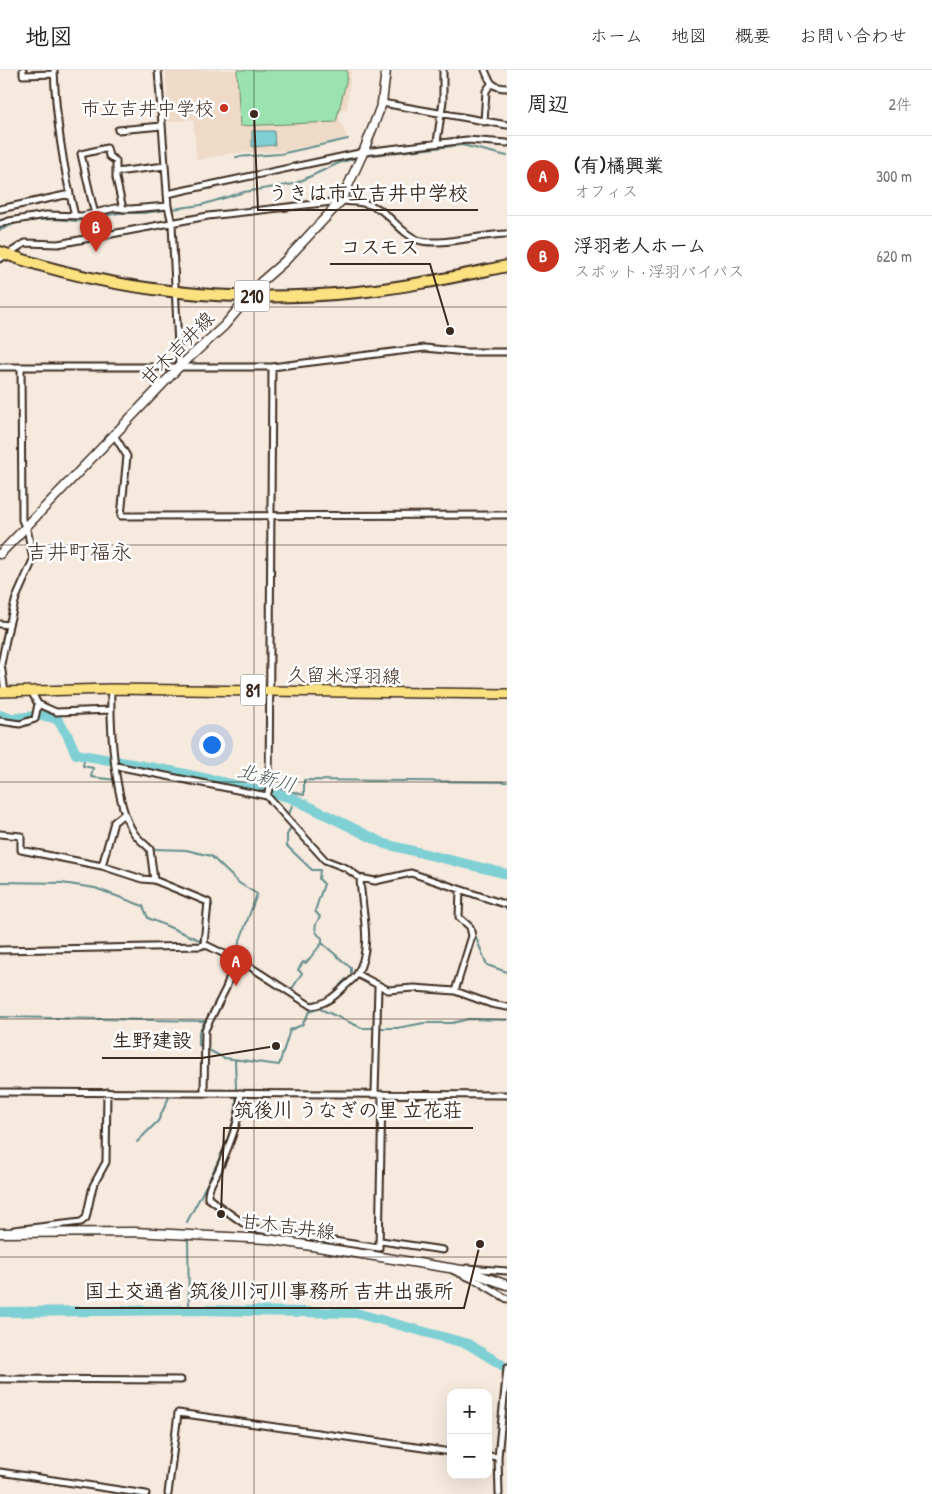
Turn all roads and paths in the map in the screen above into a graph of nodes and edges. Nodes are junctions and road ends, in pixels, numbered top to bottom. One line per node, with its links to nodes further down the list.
1 (23, 70): 6 (street)
2 (158, 70): 13 (street)
3 (386, 70): 9 (main road, 甘木吉井線)
4 (443, 70): 10 (street)
5 (485, 70): 7 (street)
6 (54, 72): 20 (street)
7 (491, 84): 8 (street); 11 (street)
8 (507, 88)
9 (382, 103): 10 (street); 17 (main road, 甘木吉井線)
10 (441, 112): 11 (street); 15 (street)
11 (484, 122): 12 (street)
12 (507, 125)
13 (162, 126): 14 (street); 18 (street)
14 (118, 130)
15 (437, 142): 16 (street); 17 (street)
16 (507, 143)
17 (364, 152): 21 (street); 22 (main road, 甘木吉井線)
18 (165, 166): 19 (street); 21 (street)
19 (116, 172): 25 (street); 26 (street)
20 (70, 194): 24 (street); 27 (street)
21 (168, 194): 23 (street)
22 (341, 201): 29 (street); 30 (street); 34 (main road, 甘木吉井線)
23 (169, 207): 25 (street); 29 (street)
24 (0, 209)
25 (123, 209): 26 (street)
26 (95, 214): 27 (street)
27 (75, 216): 28 (street)
28 (0, 224)
29 (172, 224): 31 (street); 33 (street)
30 (507, 234)
31 (2, 255): 33 (highway, 210)
32 (507, 266): 34 (highway, 210)
33 (175, 292): 34 (highway, 210); 38 (street)
34 (249, 296): 38 (main road, 甘木吉井線)
35 (507, 352): 39 (street)
36 (0, 367): 37 (street)
37 (21, 367): 38 (street); 43 (street)
38 (179, 367): 39 (street); 40 (main road, 甘木吉井線)
39 (272, 367): 42 (street)
40 (114, 435): 42 (street); 43 (main road, 甘木吉井線)
41 (507, 515): 42 (street)
42 (271, 516): 48 (street)
43 (25, 526): 44 (main road, 甘木吉井線); 46 (street)
44 (0, 554)
45 (0, 624): 46 (street)
46 (9, 625): 50 (street)
47 (111, 689): 48 (main road, 久留米浮羽線 / 81); 49 (main road, 久留米浮羽線 / 81); 53 (street)
48 (270, 690): 51 (main road, 久留米浮羽線 / 81); 56 (street)
49 (31, 691): 50 (main road, 久留米浮羽線 / 81); 52 (street)
50 (2, 692)
51 (507, 694)
52 (38, 704): 53 (street); 54 (street)
53 (110, 710): 55 (street)
54 (0, 721)
55 (116, 762): 56 (street); 57 (street)
56 (267, 796): 60 (street)
57 (122, 815): 59 (street); 61 (street)
58 (0, 834): 59 (street)
59 (102, 866): 61 (street)
60 (360, 878): 62 (street); 67 (street)
61 (154, 880): 64 (street)
62 (460, 890): 63 (street); 69 (street)
63 (507, 905)
64 (204, 942): 65 (street); 66 (street)
65 (0, 950)
66 (233, 959): 67 (street); 73 (street)
67 (357, 974): 68 (street)
68 (378, 987): 69 (street); 75 (street)
69 (456, 991): 70 (street)
70 (507, 1007)
71 (0, 1092): 72 (street)
72 (107, 1092): 73 (street); 79 (street)
73 (204, 1092): 74 (street)
74 (240, 1093): 75 (street); 80 (street)
75 (375, 1094): 76 (street)
76 (382, 1094): 77 (street); 80 (street)
77 (507, 1095)
78 (0, 1233): 79 (main road, 甘木吉井線)
79 (9, 1233): 82 (main road, 甘木吉井線)
80 (381, 1241): 81 (street)
81 (443, 1250)
82 (441, 1266): 83 (street); 84 (main road, 甘木吉井線); 85 (street)
83 (507, 1272)
84 (507, 1284)
85 (507, 1299)
86 (507, 1368): 91 (street)
87 (0, 1379): 88 (street)
88 (181, 1380)
89 (447, 1451): 94 (street)
90 (492, 1456): 91 (street)
91 (498, 1457): 95 (street)
92 (0, 1472): 93 (street)
93 (146, 1494)
94 (168, 1494)
95 (499, 1494)

